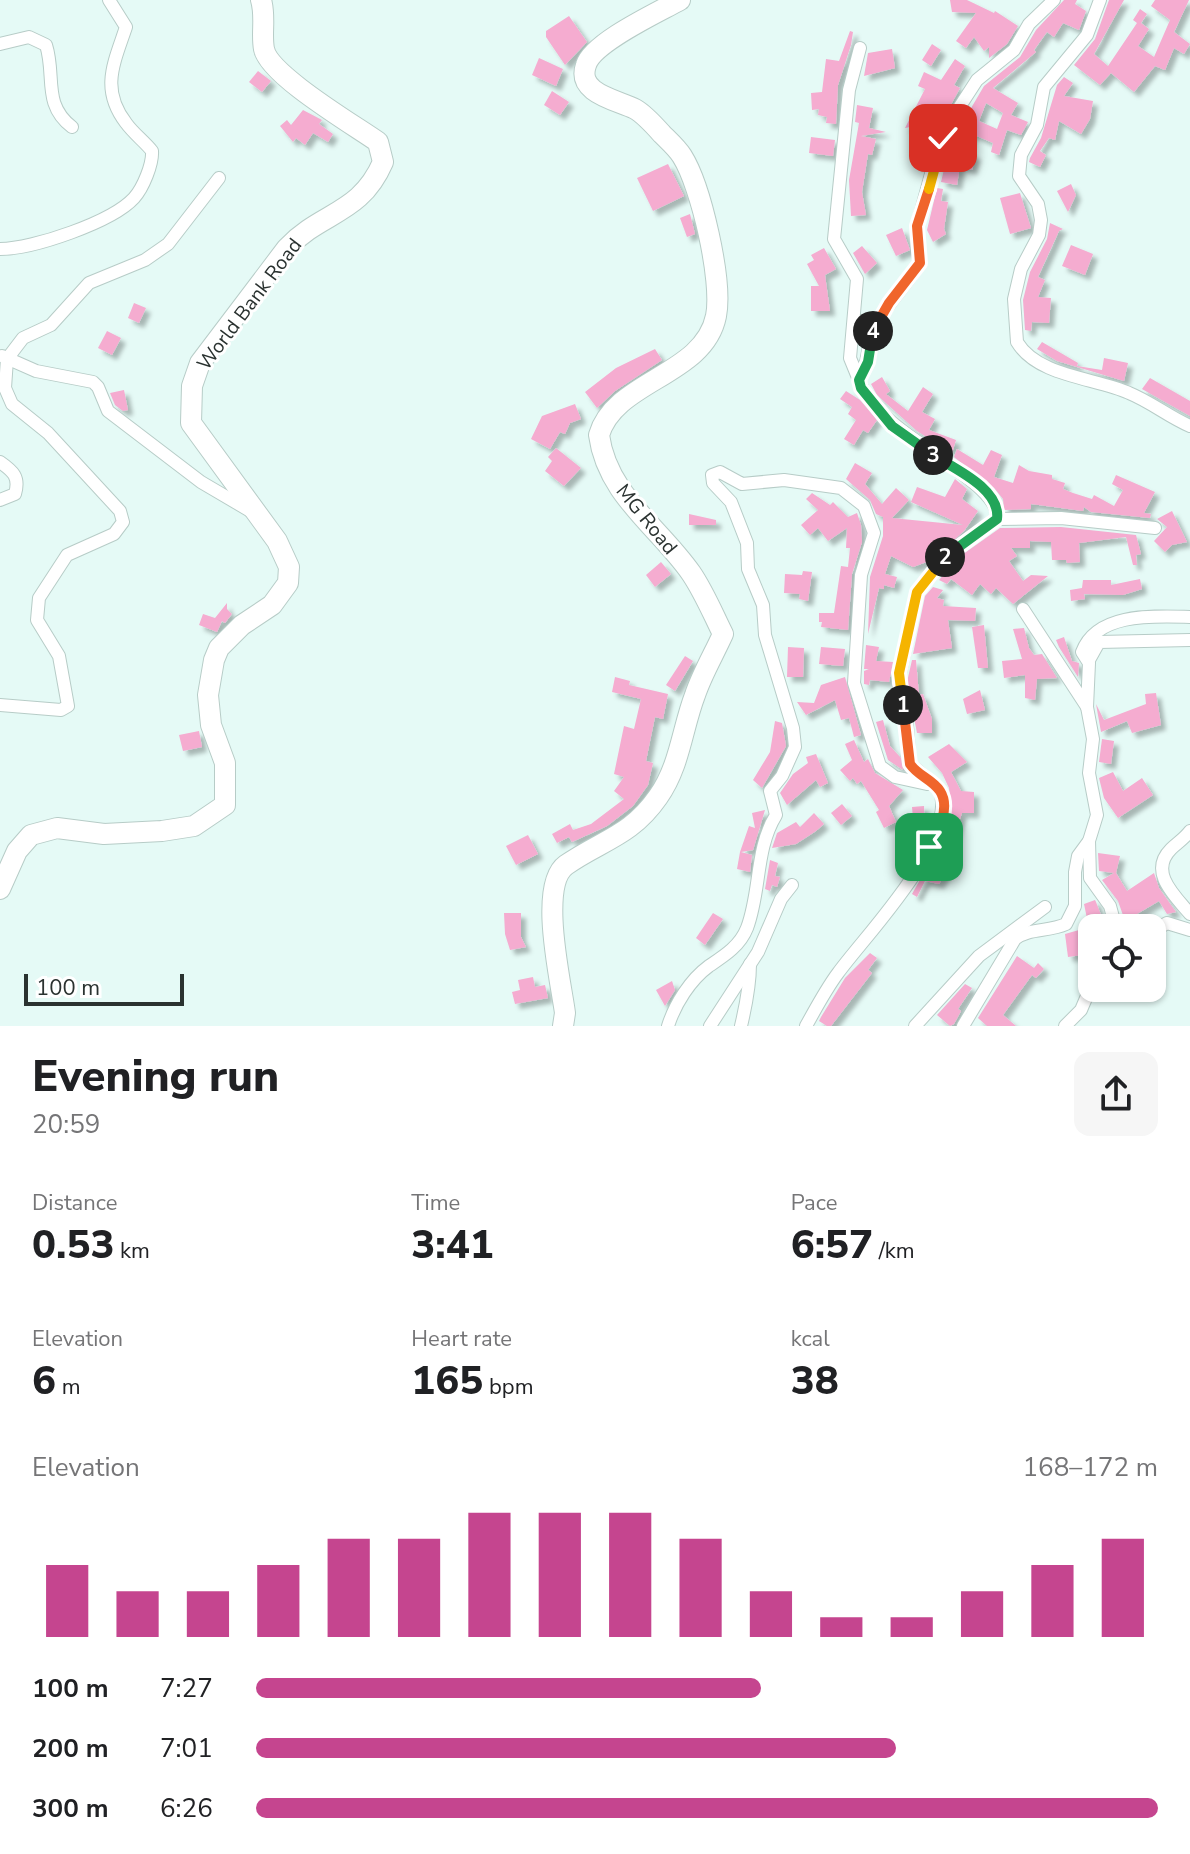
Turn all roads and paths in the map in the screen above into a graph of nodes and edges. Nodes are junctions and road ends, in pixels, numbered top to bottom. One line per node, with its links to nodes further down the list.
1 (109, 0): 10 (street)
2 (261, 0): 16 (main road, World Bank Road)
3 (680, 0): 37 (main road, MG Road)
4 (1054, 0): 12 (street)
5 (1100, 0): 13 (street)
6 (0, 44): 8 (street)
7 (860, 48): 12 (street)
8 (72, 127)
9 (219, 178): 11 (street)
10 (0, 249)
11 (3, 357): 16 (street); 23 (street)
12 (859, 380): 17 (street)
13 (1190, 426)
14 (0, 462): 15 (street)
15 (0, 500)
16 (258, 515): 29 (main road, World Bank Road)
17 (997, 519): 18 (street); 25 (street)
18 (1155, 528)
19 (1023, 609): 24 (street)
20 (1190, 617): 22 (street)
21 (1190, 640): 22 (street)
22 (1089, 663): 24 (street)
23 (0, 705)
24 (1087, 707): 27 (street)
25 (934, 786): 38 (street); 41 (street)
26 (1190, 831): 32 (street)
27 (1089, 841): 31 (street); 43 (street)
28 (792, 885): 35 (street)
29 (0, 889)
30 (1045, 907): 42 (street)
31 (1112, 914)
32 (1190, 914)
33 (1166, 924): 34 (street)
34 (1190, 930)
35 (750, 964): 39 (street); 40 (street)
36 (1084, 1002): 44 (street)
37 (563, 1026)
38 (668, 1026)
39 (710, 1026)
40 (741, 1026)
41 (806, 1026)
42 (915, 1026)
43 (963, 1026)
44 (1065, 1026)

